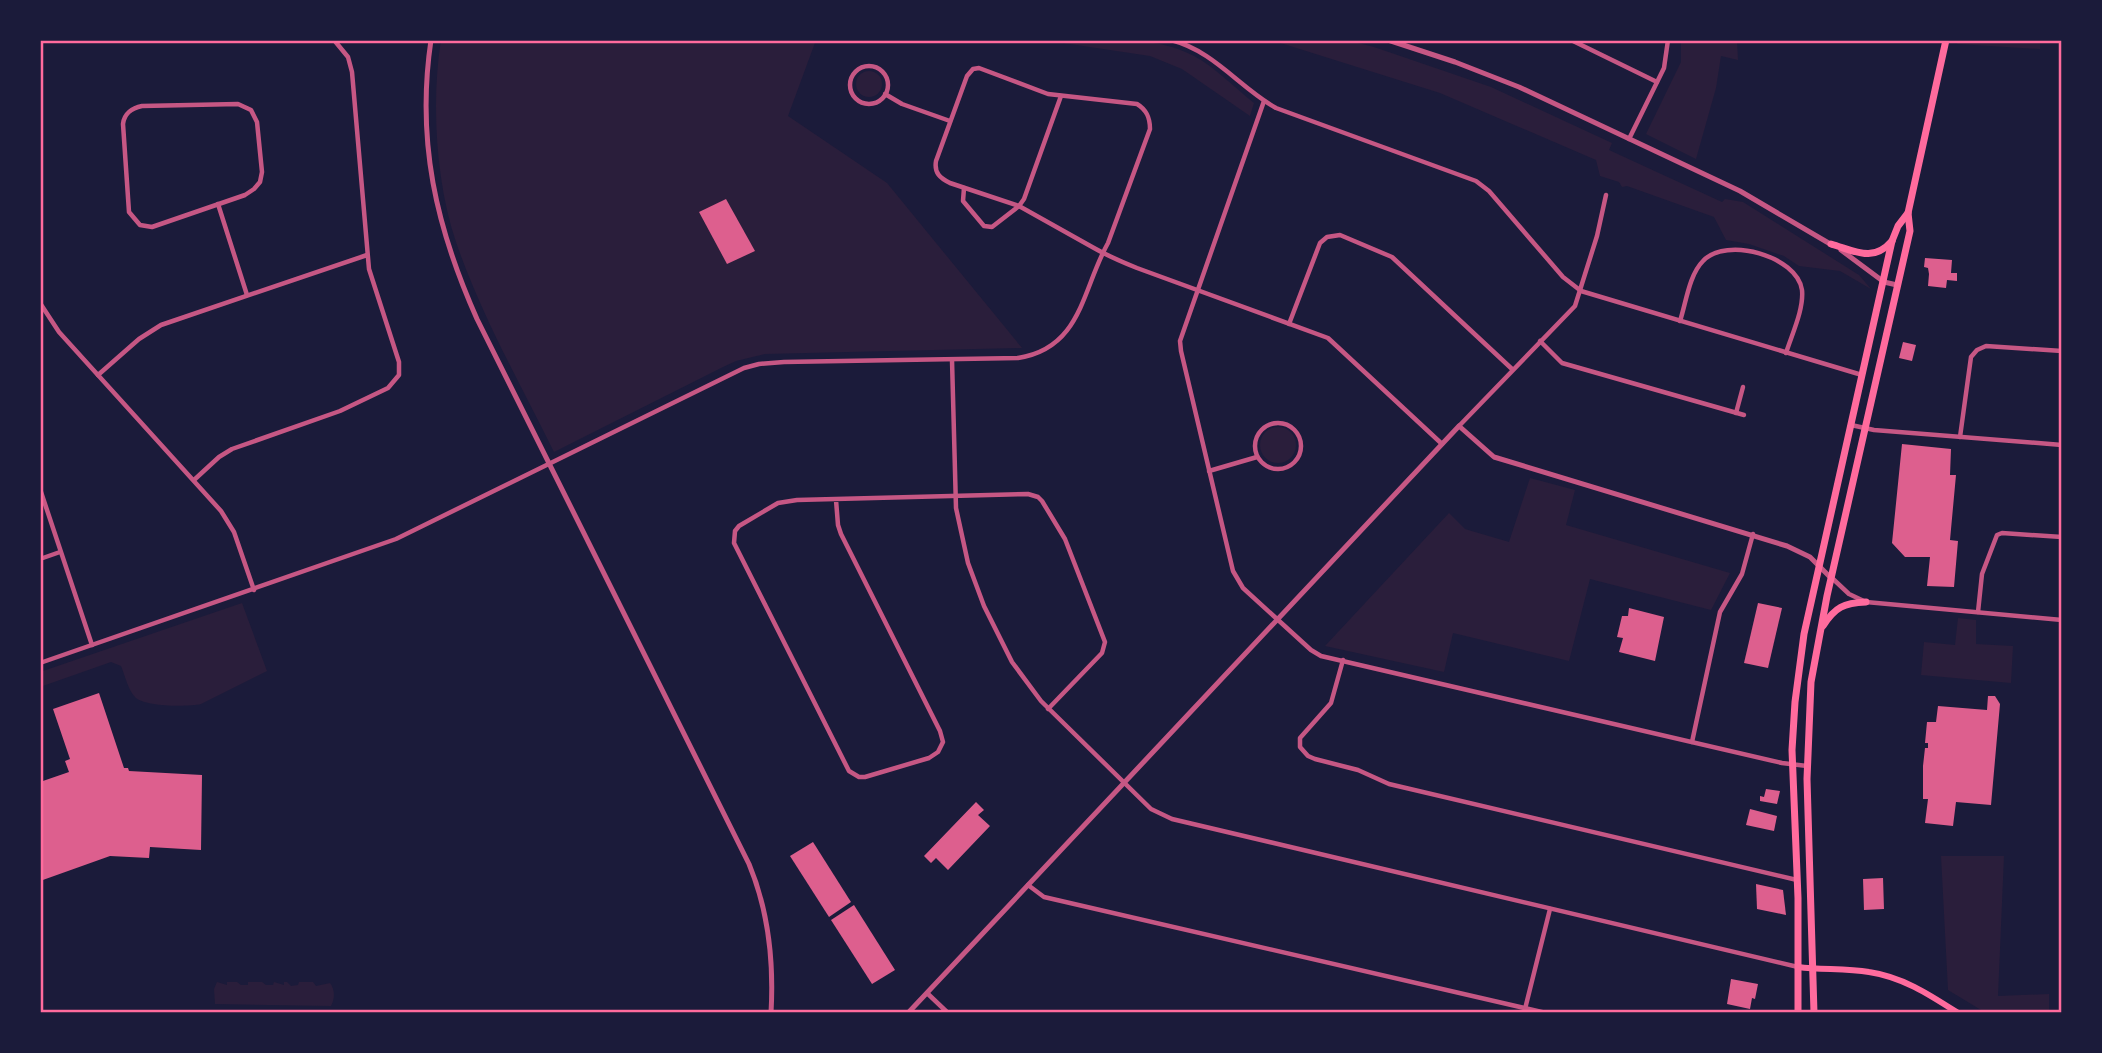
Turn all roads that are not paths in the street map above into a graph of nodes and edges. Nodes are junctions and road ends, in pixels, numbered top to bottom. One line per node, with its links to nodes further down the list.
1 (334, 40): 22 (street)
2 (431, 40): 48 (street)
3 (1171, 40): 11 (street)
4 (1388, 40): 13 (street)
5 (1571, 40): 8 (street)
6 (1668, 40): 8 (street)
7 (1945, 40): 18 (main road)
8 (1657, 82): 13 (street)
9 (885, 94): 9 (street); 12 (street)
10 (1060, 96): 12 (street); 17 (street); 21 (street)
11 (1264, 101): 25 (street); 26 (street)
12 (950, 121): 14 (street)
13 (1629, 139): 20 (street)
14 (964, 188): 17 (street); 17 (street)
15 (1606, 195): 26 (street)
16 (218, 204): 16 (street); 27 (street)
17 (1019, 206): 21 (street)
18 (1908, 213): 19 (main road); 24 (main road)
19 (1892, 241): 20 (main road); 23 (main road)
20 (1831, 244): 23 (street)
21 (1102, 253): 25 (street); 34 (street)
22 (367, 255): 27 (street); 50 (street)
23 (1884, 282): 24 (street); 37 (main road)
24 (1898, 285): 43 (main road)
25 (1197, 290): 30 (street); 49 (street)
26 (1581, 291): 29 (street); 31 (street)
27 (247, 295): 36 (street)
28 (40, 303): 36 (street)
29 (1680, 321): 33 (street); 33 (street)
30 (1289, 324): 35 (street); 45 (street)
31 (1540, 341): 35 (street); 39 (street)
32 (2062, 351): 44 (street)
33 (1786, 352): 37 (street)
34 (952, 360): 48 (street); 52 (street)
35 (1512, 369): 42 (street)
36 (98, 375): 50 (street)
37 (1862, 375): 41 (main road)
38 (1743, 387): 39 (street)
39 (1736, 413): 40 (street)
40 (1744, 415)
41 (1851, 425): 43 (street); 58 (main road)
42 (1459, 426): 45 (street); 54 (street)
43 (1864, 428): 44 (street); 59 (main road)
44 (1960, 437): 46 (street)
45 (1442, 444): 63 (street)
46 (2062, 445)
47 (1257, 457): 47 (street); 49 (street)
48 (550, 464): 60 (street); 81 (street)
49 (1209, 471): 63 (street)
50 (194, 480): 60 (street)
51 (40, 489): 56 (street)
52 (955, 496): 53 (street); 69 (street); 69 (street)
53 (836, 500): 53 (street)
54 (1753, 534): 58 (street); 70 (street)
55 (2062, 537): 62 (street)
56 (60, 552): 57 (street); 66 (street)
57 (40, 559)
58 (1819, 565): 59 (street); 71 (main road)
59 (1831, 578): 61 (street); 65 (main road)
60 (254, 590): 66 (street)
61 (1867, 601): 62 (street); 65 (main road)
62 (1978, 612): 64 (street)
63 (1278, 620): 67 (street); 73 (street)
64 (2062, 620)
65 (1819, 633): 72 (main road)
66 (92, 645): 68 (street)
67 (1343, 660): 70 (street); 74 (street)
68 (40, 663)
69 (1048, 709): 73 (street)
70 (1692, 742): 71 (street)
71 (1793, 765): 72 (street); 74 (main road)
72 (1807, 766): 78 (main road)
73 (1123, 782): 75 (street); 76 (street)
74 (1797, 880): 77 (main road)
75 (1028, 885): 79 (street); 80 (street)
76 (1550, 909): 77 (street); 80 (street)
77 (1798, 967): 78 (main road); 85 (main road)
78 (1813, 969): 86 (main road); 87 (main road)
79 (927, 993): 82 (street); 83 (street)
80 (1525, 1009): 84 (street)
81 (771, 1013)
82 (908, 1013)
83 (948, 1013)
84 (1546, 1013)
85 (1798, 1013)
86 (1814, 1013)
87 (1958, 1013)

